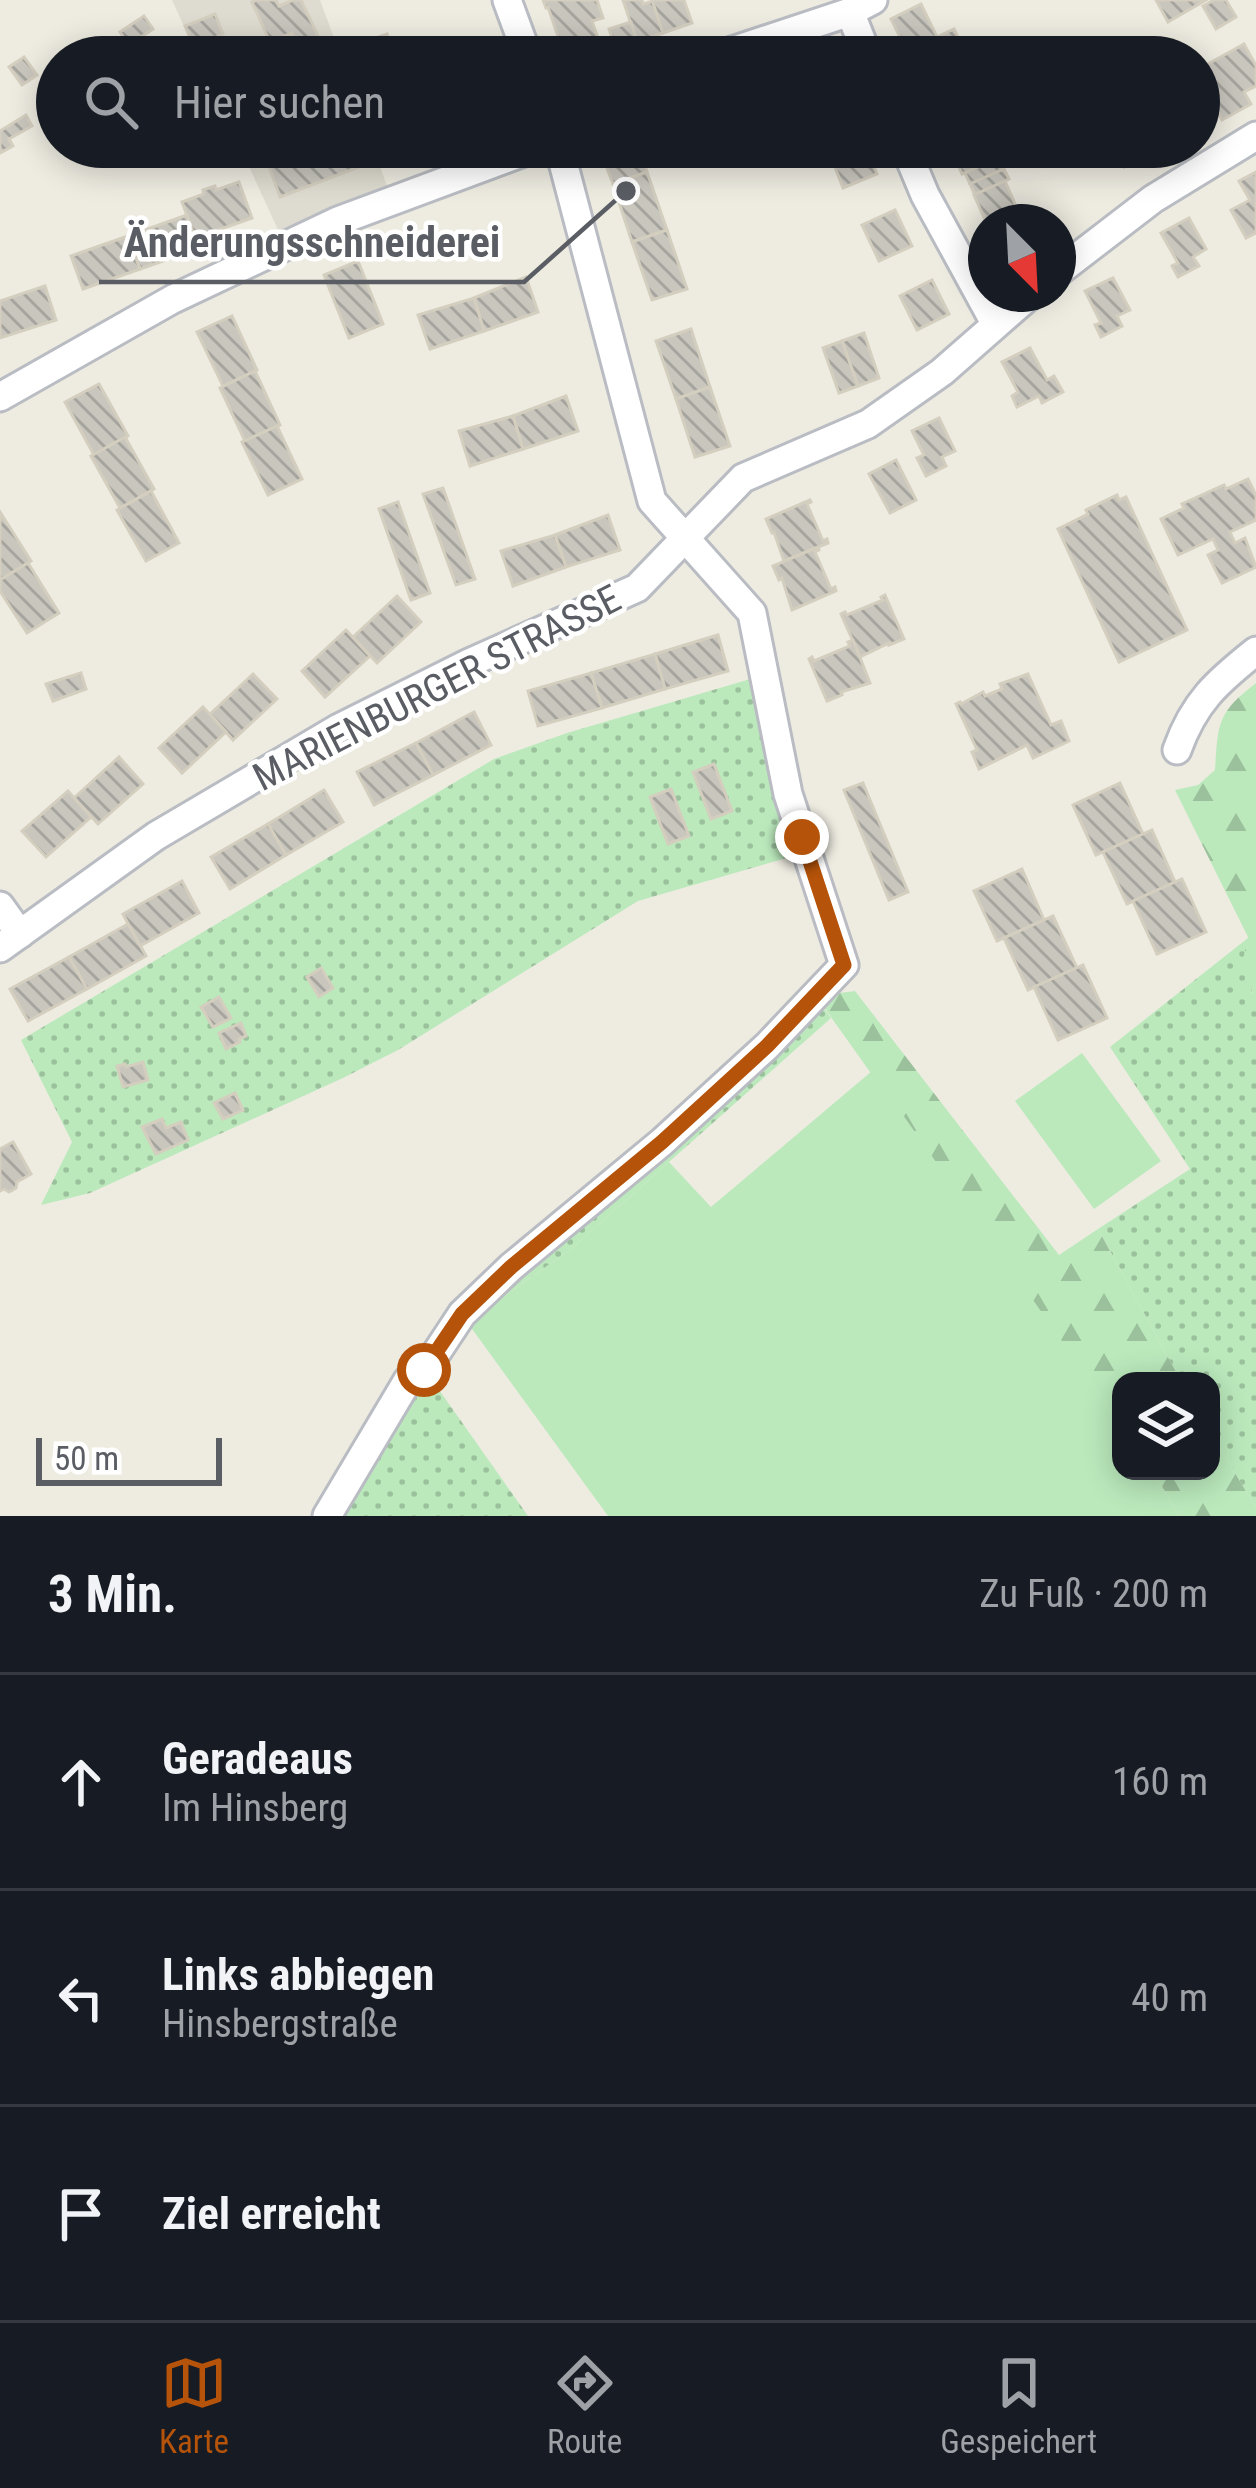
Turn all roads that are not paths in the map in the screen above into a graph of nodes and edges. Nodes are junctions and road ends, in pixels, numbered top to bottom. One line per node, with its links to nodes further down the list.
1 (507, 0): 3 (street)
2 (862, 6): 4 (street); 5 (street)
3 (520, 36)
4 (775, 36)
5 (866, 36)
6 (1256, 136): 7 (street)
7 (1220, 158)
8 (481, 168): 15 (street)
9 (565, 168): 16 (street)
10 (914, 168): 14 (street)
11 (1204, 168): 12 (street)
12 (1076, 258)
13 (1009, 312): 14 (street, MARIENBURGER STRASSE)
14 (995, 323): 16 (street, MARIENBURGER STRASSE)
15 (0, 397)
16 (684, 537): 20 (street, MARIENBURGER STRASSE); 21 (street)
17 (1256, 650): 18 (street)
18 (1177, 750)
19 (0, 906): 20 (street)
20 (10, 941)
21 (327, 1516)

